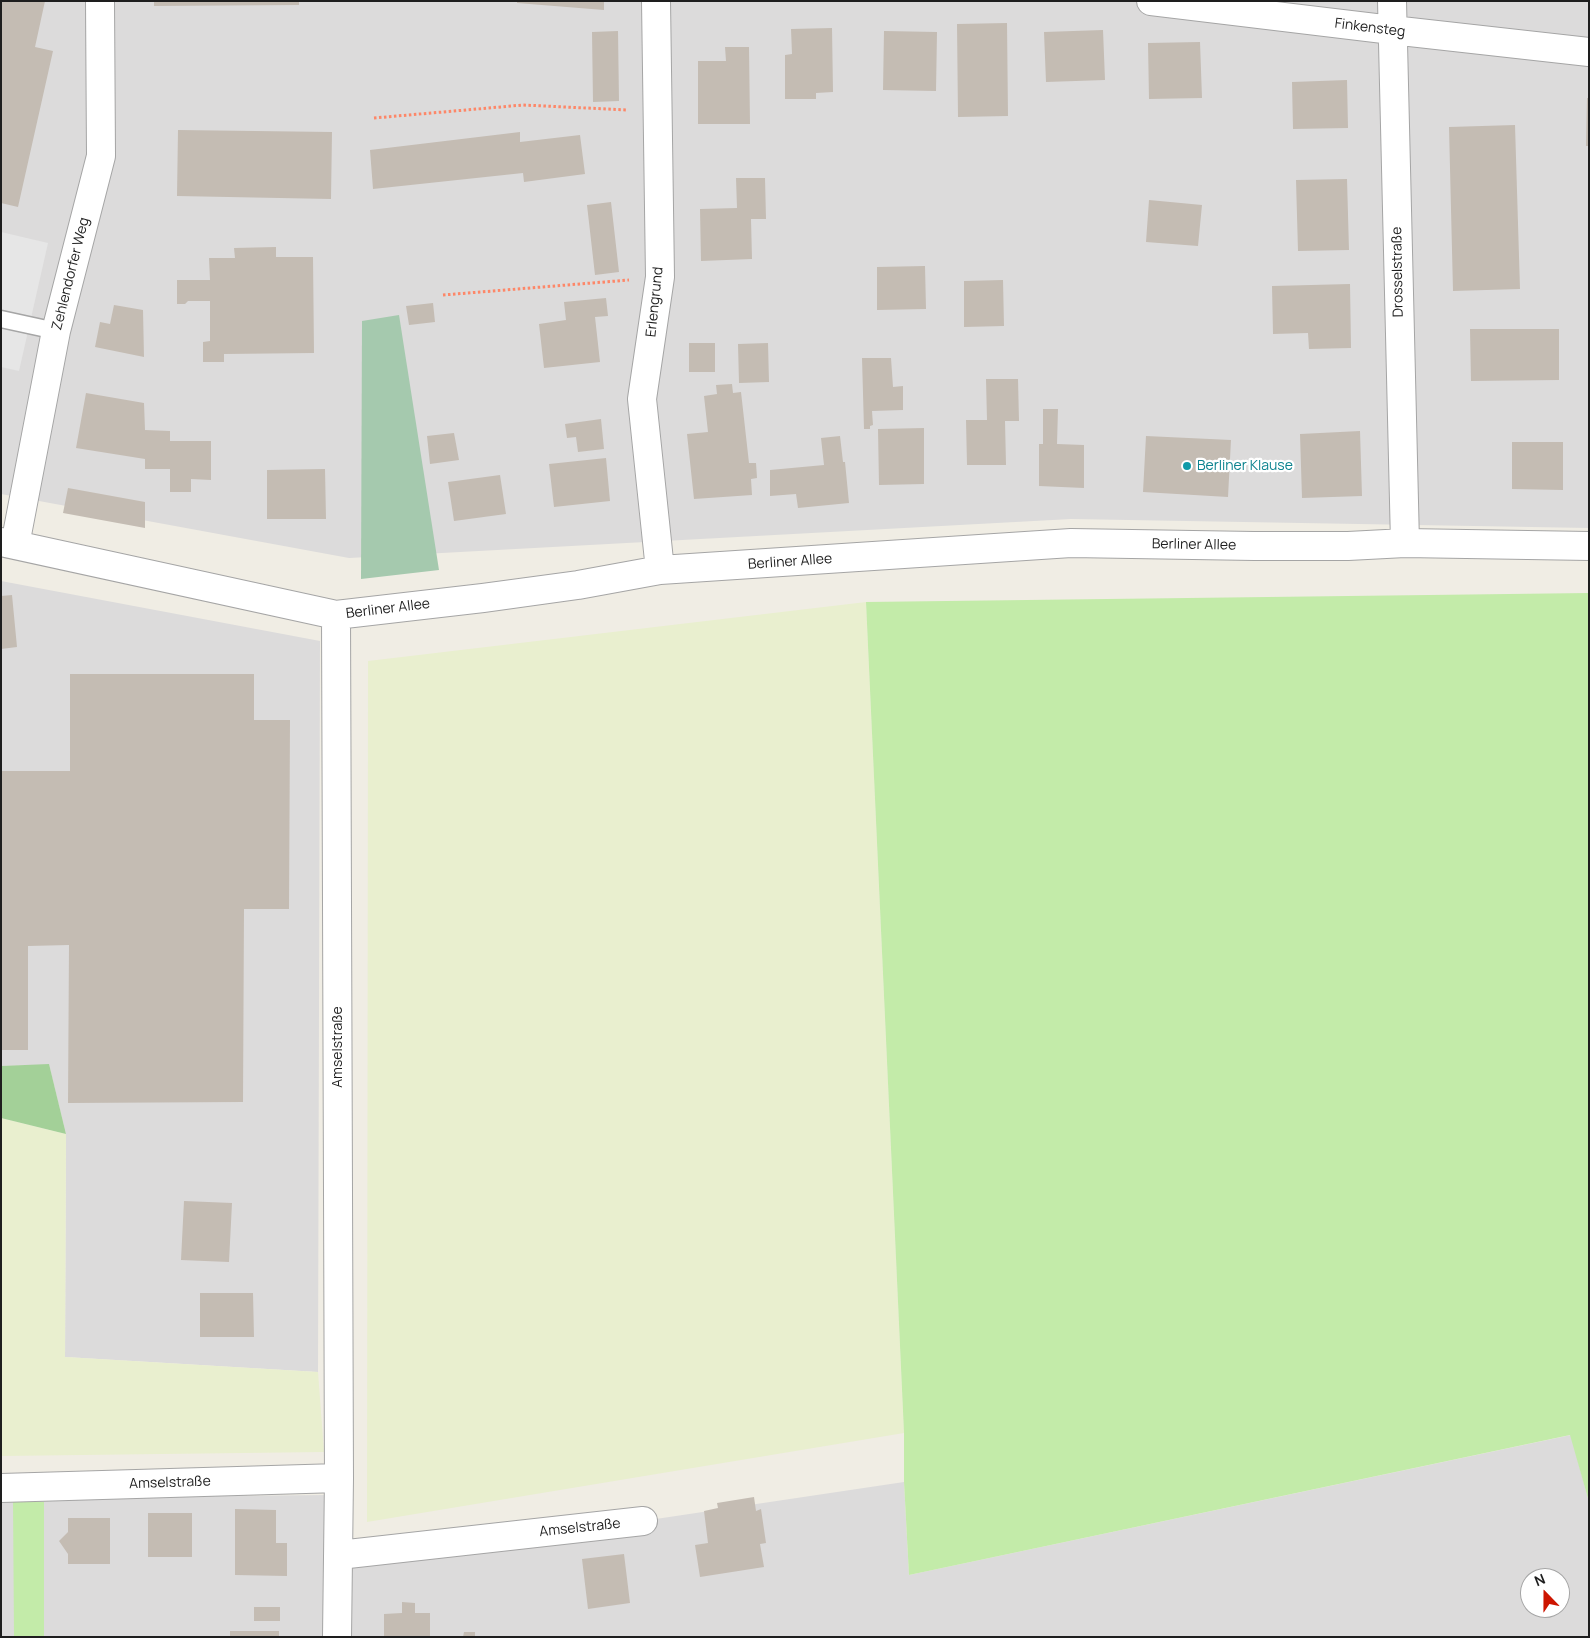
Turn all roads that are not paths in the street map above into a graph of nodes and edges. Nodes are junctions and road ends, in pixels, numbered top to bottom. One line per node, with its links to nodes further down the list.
1 (100, 1): 8 (street, Zehlendorfer Weg)
2 (656, 1): 12 (street, Erlengrund)
3 (1151, 1): 5 (street, Finkensteg)
4 (1392, 1): 5 (street, Drosselstraße)
5 (1392, 30): 6 (street, Finkensteg); 10 (street, Drosselstraße)
6 (1589, 52)
7 (1, 319): 8 (lane)
8 (56, 332): 9 (street, Zehlendorfer Weg)
9 (8, 543): 13 (street, Berliner Allee)
10 (1405, 544): 11 (street, Berliner Allee); 12 (street, Berliner Allee)
11 (1589, 546)
12 (660, 570): 13 (street, Berliner Allee)
13 (336, 616): 14 (street, Amselstraße)
14 (339, 1478): 15 (street, Amselstraße); 17 (street, Amselstraße)
15 (1, 1488)
16 (642, 1521): 17 (street, Amselstraße)
17 (339, 1555): 18 (street, Amselstraße)
18 (337, 1637)

